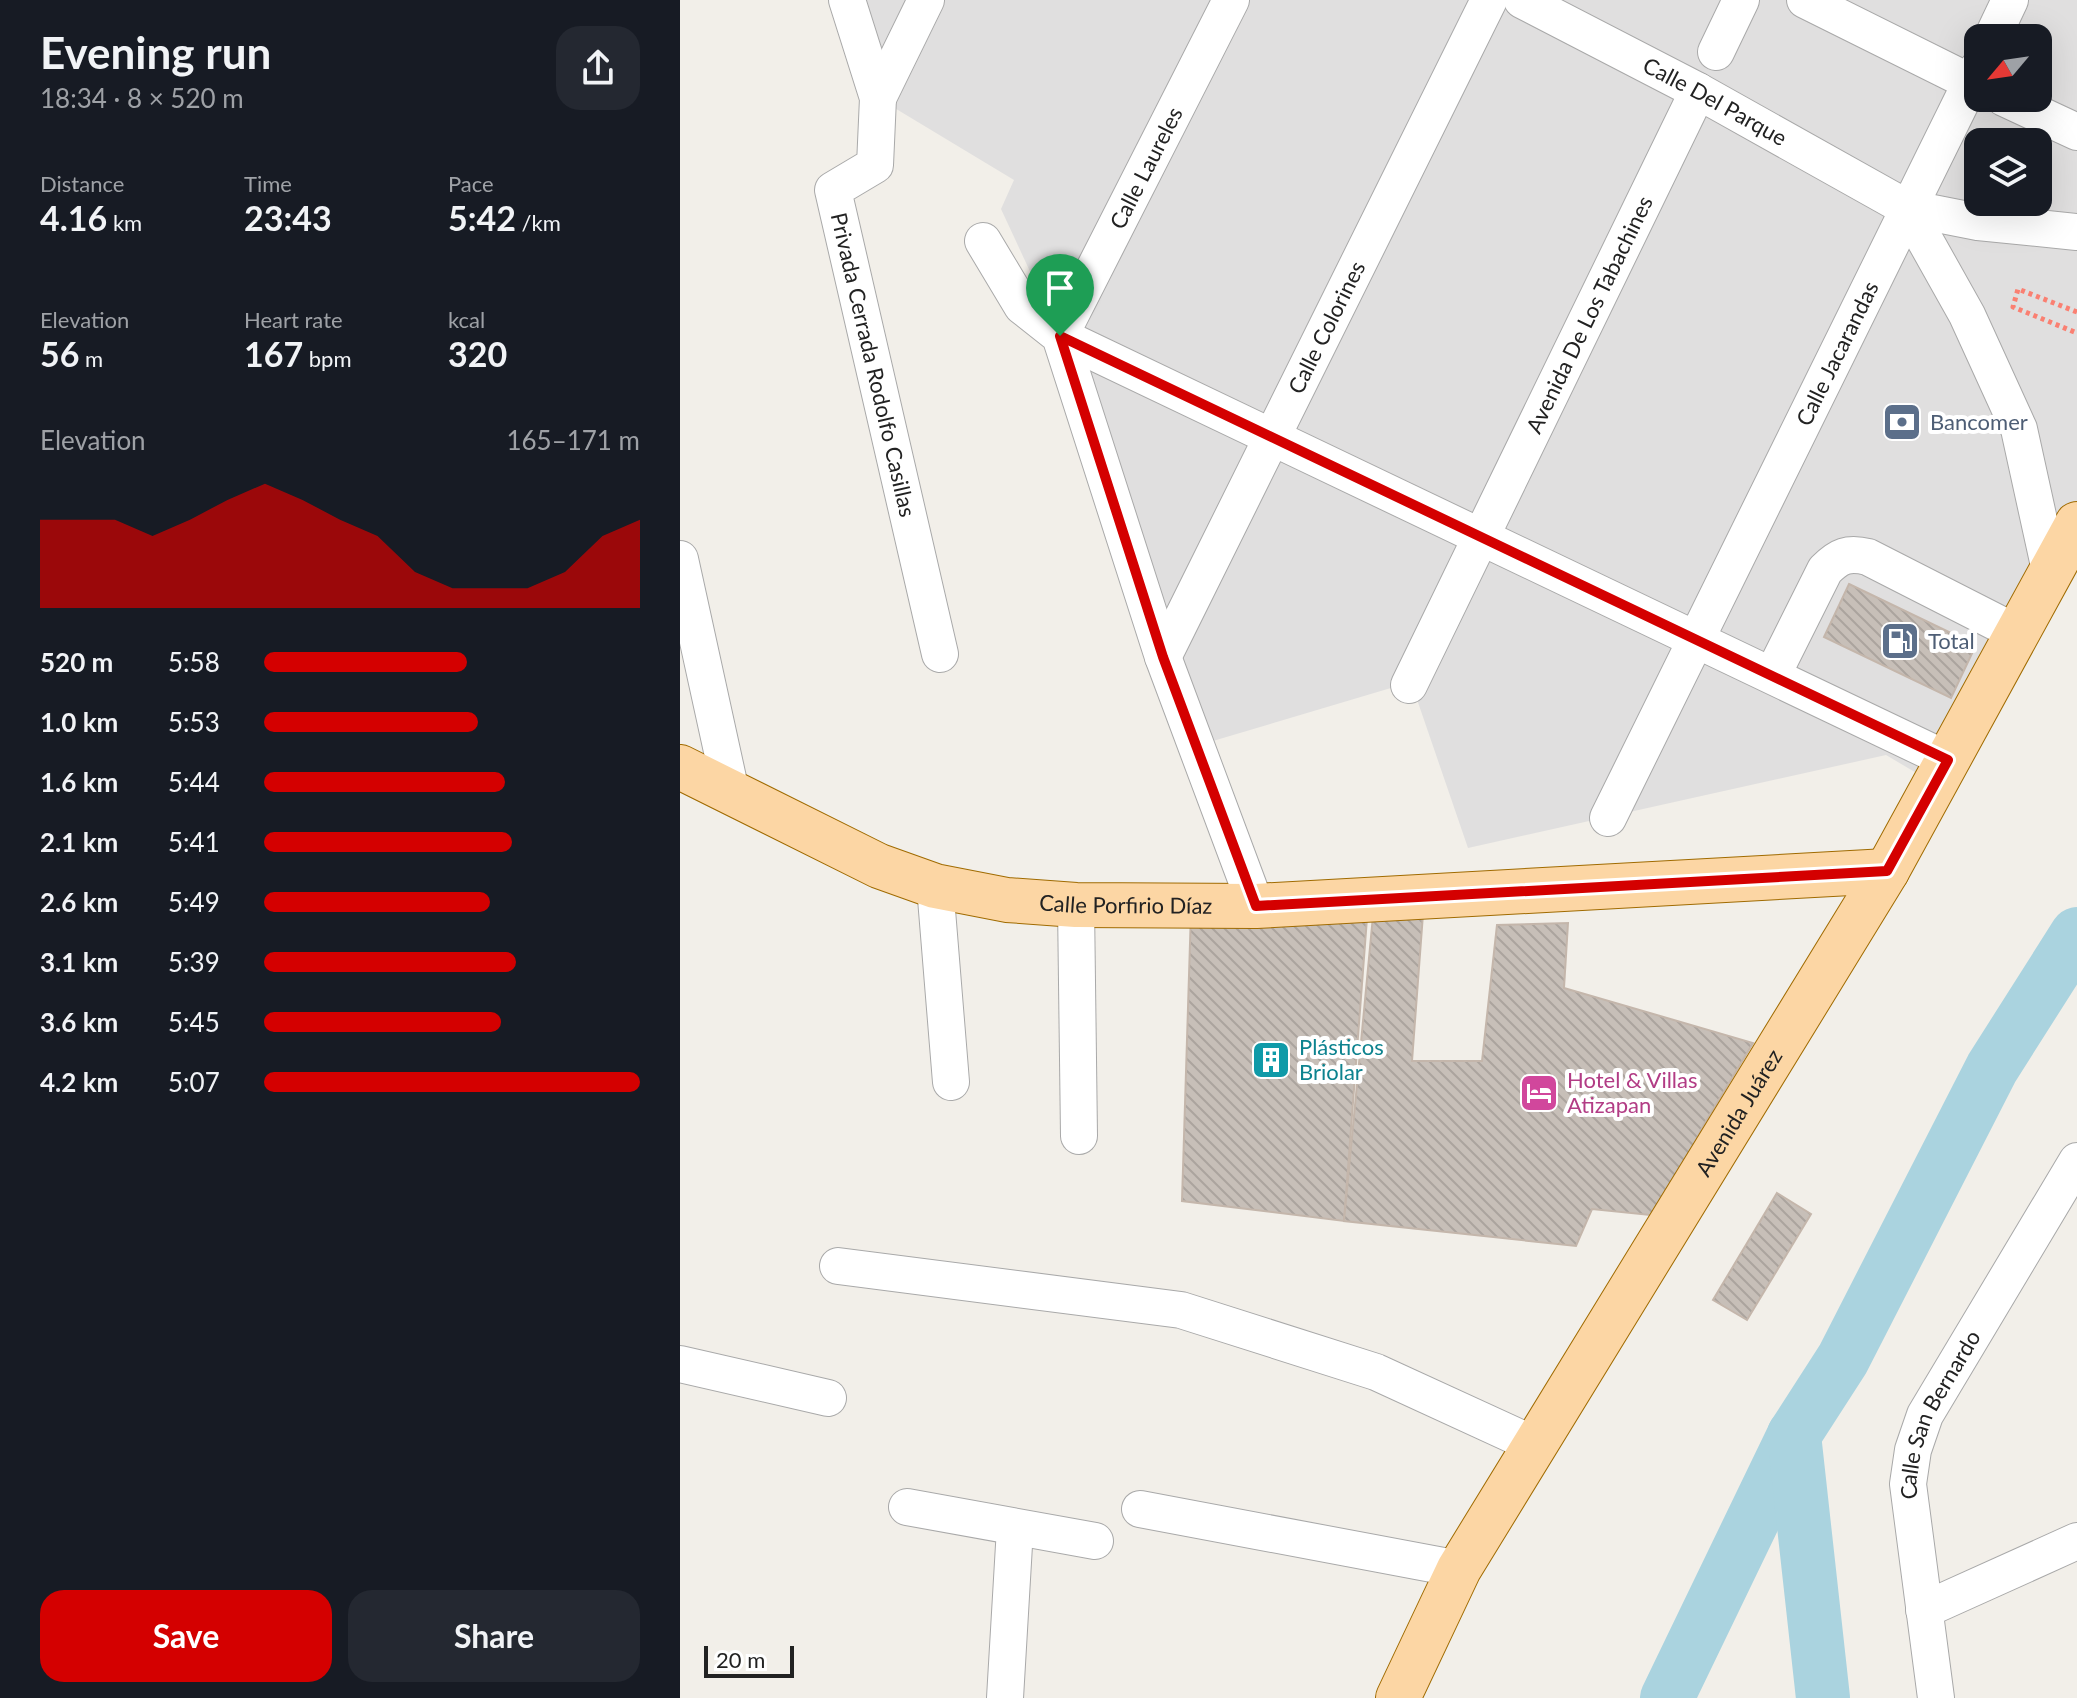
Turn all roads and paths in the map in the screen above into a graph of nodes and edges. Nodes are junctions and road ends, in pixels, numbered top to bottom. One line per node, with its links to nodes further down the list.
1 (926, 0): 13 (street)
2 (1231, 0): 22 (street, Calle Laureles)
3 (1489, 0): 23 (street, Calle Colorines)
4 (1522, 0): 12 (street, Calle Del Parque)
5 (1741, 0): 10 (street)
6 (1805, 0): 11 (street)
7 (2010, 0): 9 (street)
8 (853, 7): 13 (street)
9 (1999, 24)
10 (1716, 52)
11 (1964, 73)
12 (1698, 91): 17 (street, Calle Del Parque); 25 (street, Avenida De Los Tabachines)
13 (878, 98): 30 (street, Privada Cerrada Rodolfo Casillas)
14 (1964, 101): 17 (street, Calle Jacarandas)
15 (2034, 112): 16 (street)
16 (2077, 132)
17 (1907, 208): 18 (street, Calle Del Parque); 27 (street); 29 (street, Calle Jacarandas)
18 (2077, 232)
19 (983, 241): 22 (street)
20 (2077, 312): 21 (path)
21 (2077, 333)
22 (1060, 336): 23 (street); 31 (street)
23 (1273, 435): 25 (street); 31 (street, Calle Colorines)
24 (2077, 524): 27 (main road, Avenida Juárez)
25 (1483, 538): 29 (street); 33 (street, Avenida De Los Tabachines)
26 (680, 559): 36 (street)
27 (2051, 575): 28 (main road, Avenida Juárez)
28 (2019, 634): 32 (street); 34 (main road, Avenida Juárez)
29 (1695, 638): 32 (street); 37 (street, Calle Jacarandas)
30 (940, 654)
31 (1163, 657): 41 (street)
32 (1773, 674): 34 (street)
33 (1409, 685)
34 (1948, 760): 38 (main road, Avenida Juárez)
35 (680, 767): 36 (main road, Calle Porfirio Díaz)
36 (731, 792): 39 (main road, Calle Porfirio Díaz)
37 (1608, 818)
38 (1887, 871): 41 (main road, Calle Porfirio Díaz); 48 (main road, Avenida Juárez)
39 (935, 886): 40 (main road, Calle Porfirio Díaz); 42 (street)
40 (1076, 905): 41 (main road, Calle Porfirio Díaz); 43 (street)
41 (1256, 906)
42 (951, 1082)
43 (1079, 1136)
44 (2077, 1161): 55 (street, Calle San Bernardo)
45 (838, 1266): 48 (street)
46 (680, 1364): 47 (street)
47 (828, 1398)
48 (1535, 1445): 54 (main road, Avenida Juárez)
49 (907, 1507): 51 (street)
50 (1140, 1509): 54 (street)
51 (1015, 1528): 52 (street); 56 (street)
52 (1095, 1541)
53 (2077, 1541): 55 (street)
54 (1459, 1569): 57 (main road, Avenida Juárez)
55 (1924, 1610): 58 (street, Calle San Bernardo)
56 (1005, 1698)
57 (1398, 1698)
58 (1936, 1698)

